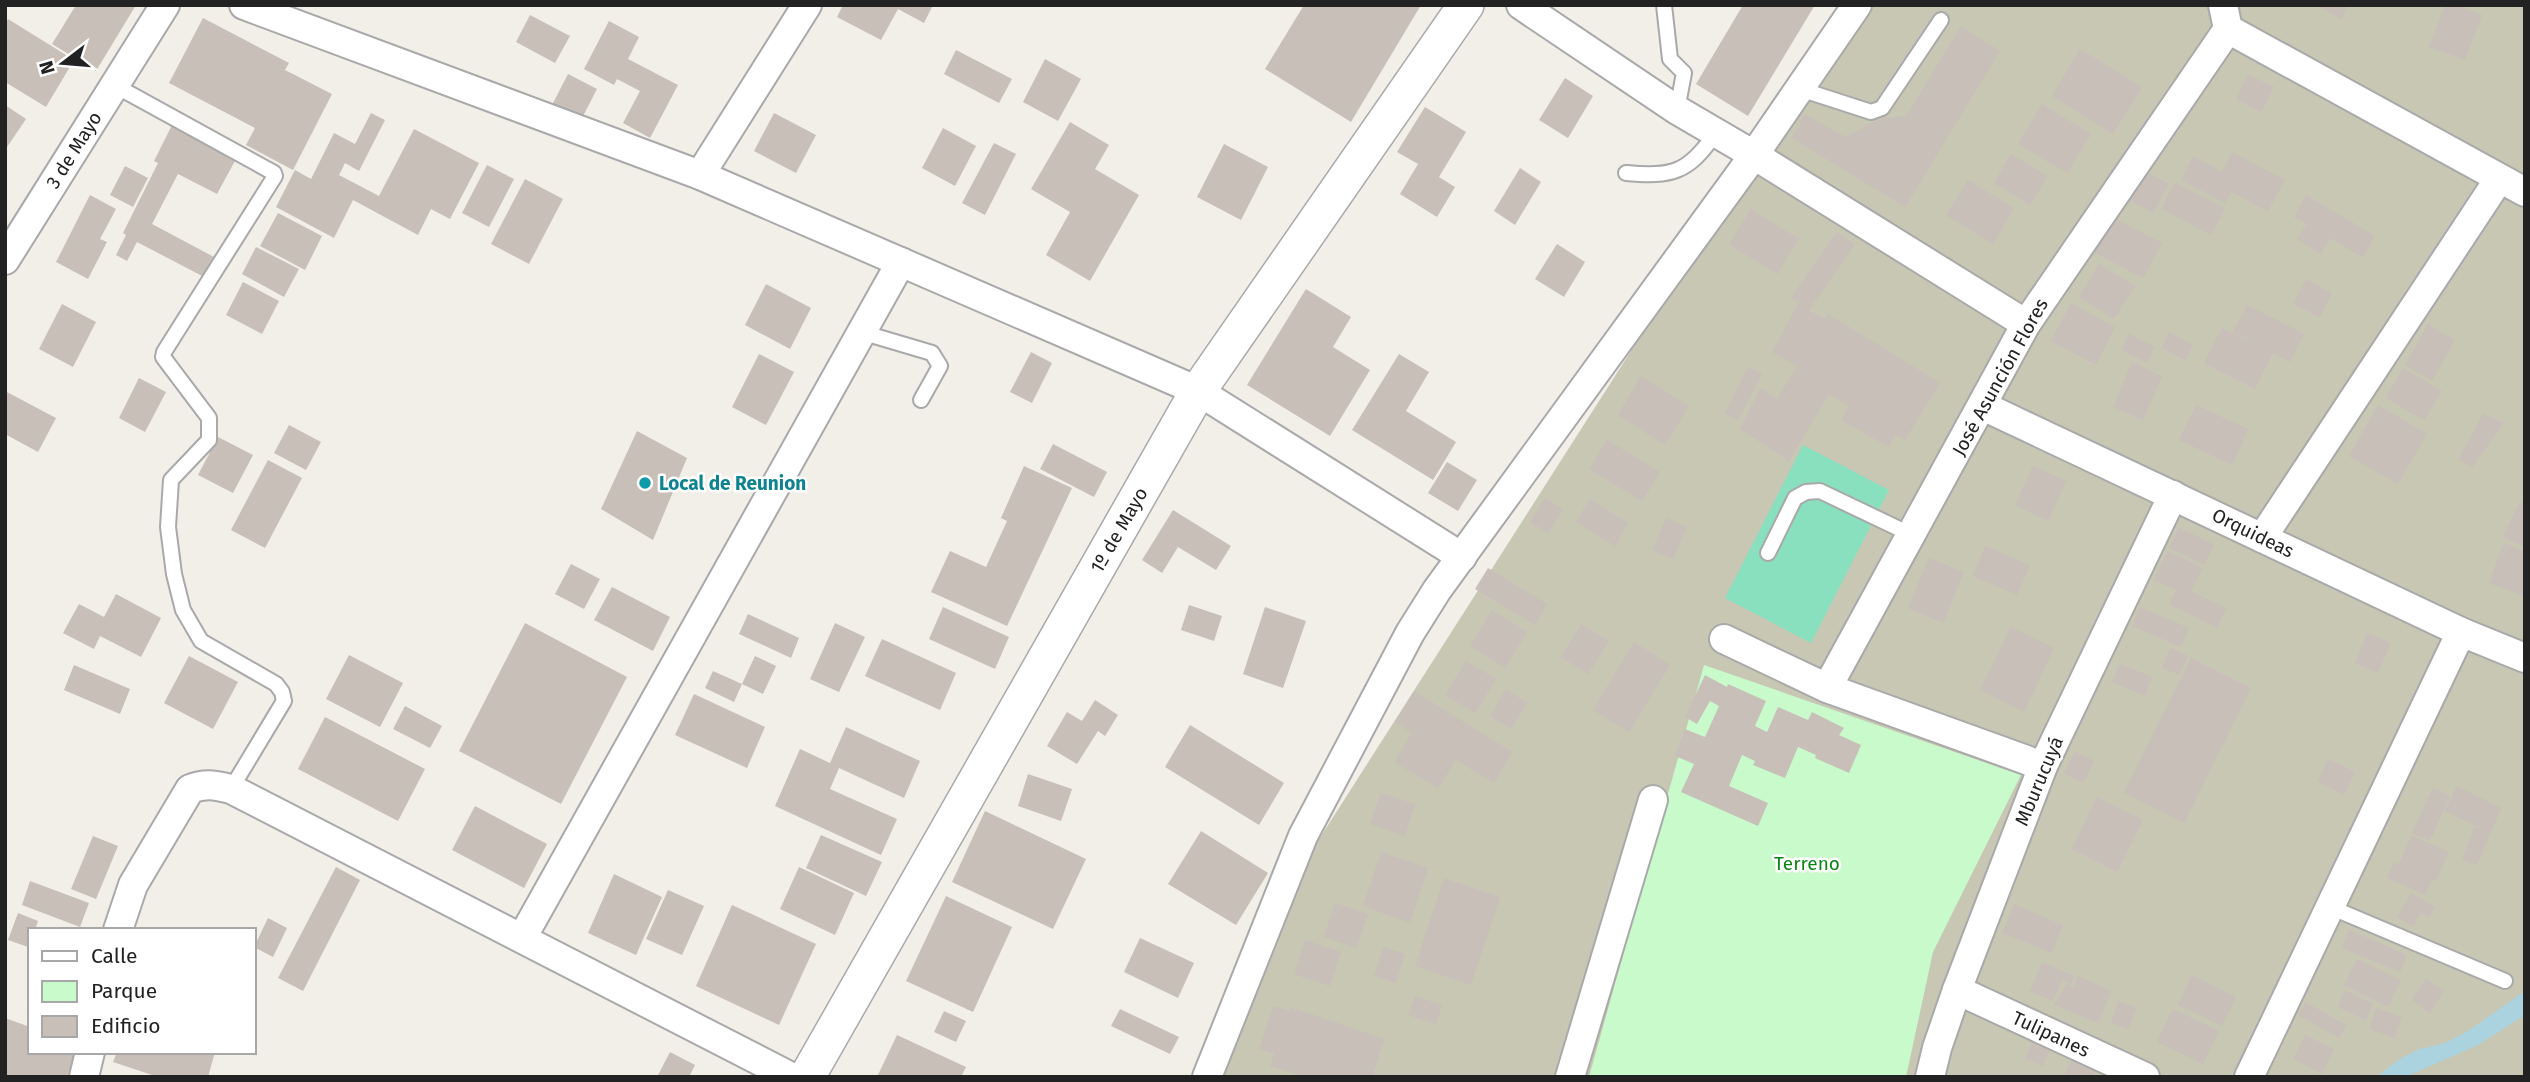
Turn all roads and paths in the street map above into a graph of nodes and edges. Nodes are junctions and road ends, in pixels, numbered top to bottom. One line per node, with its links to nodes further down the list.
1 (165, 5): 10 (street, 3 de Mayo)
2 (244, 5): 16 (street)
3 (807, 5): 16 (street)
4 (1466, 5): 23 (street, 1º de Mayo)
5 (1521, 5): 12 (street)
6 (1664, 5): 12 (lane)
7 (1857, 5): 11 (street)
8 (2225, 17): 17 (street); 21 (street, José Asunción Flores)
9 (1941, 20): 11 (lane)
10 (114, 85): 19 (street, 3 de Mayo); 36 (lane)
11 (1800, 89): 14 (street)
12 (1677, 110): 13 (street)
13 (1715, 134): 14 (street); 15 (lane)
14 (1755, 155): 21 (street); 30 (street)
15 (1626, 173)
16 (700, 175): 20 (street)
17 (2499, 179): 18 (street); 28 (street)
18 (2525, 192)
19 (5, 260)
20 (901, 262): 22 (street); 23 (street)
21 (2026, 324): 25 (street, José Asunción Flores)
22 (861, 332): 24 (lane); 40 (street)
23 (1198, 391): 30 (street); 46 (street, 1º de Mayo)
24 (922, 400)
25 (1983, 407): 26 (street, Orquideas); 27 (street, José Asunción Flores)
26 (2173, 495): 28 (street, Orquideas); 35 (street, Mburucuyá)
27 (1912, 535): 29 (lane); 34 (street, José Asunción Flores)
28 (2262, 538): 31 (street, Orquideas)
29 (1768, 553)
30 (1462, 557): 47 (street)
31 (2461, 632): 33 (street, Orquideas); 38 (street)
32 (1724, 639): 34 (street)
33 (2525, 658)
34 (1827, 688): 35 (street)
35 (2043, 766): 42 (street, Mburucuyá)
36 (231, 789): 39 (street); 40 (street)
37 (1653, 800): 48 (street)
38 (2330, 907): 41 (lane); 51 (street)
39 (119, 928)
40 (522, 938): 45 (street)
41 (2505, 981)
42 (1957, 990): 49 (street, Mburucuyá); 50 (street, Tulipanes)
43 (90, 1054): 44 (street)
44 (84, 1077)
45 (791, 1077)
46 (807, 1077)
47 (1207, 1077)
48 (1570, 1077)
49 (1930, 1077)
50 (2146, 1077)
51 (2249, 1077)

